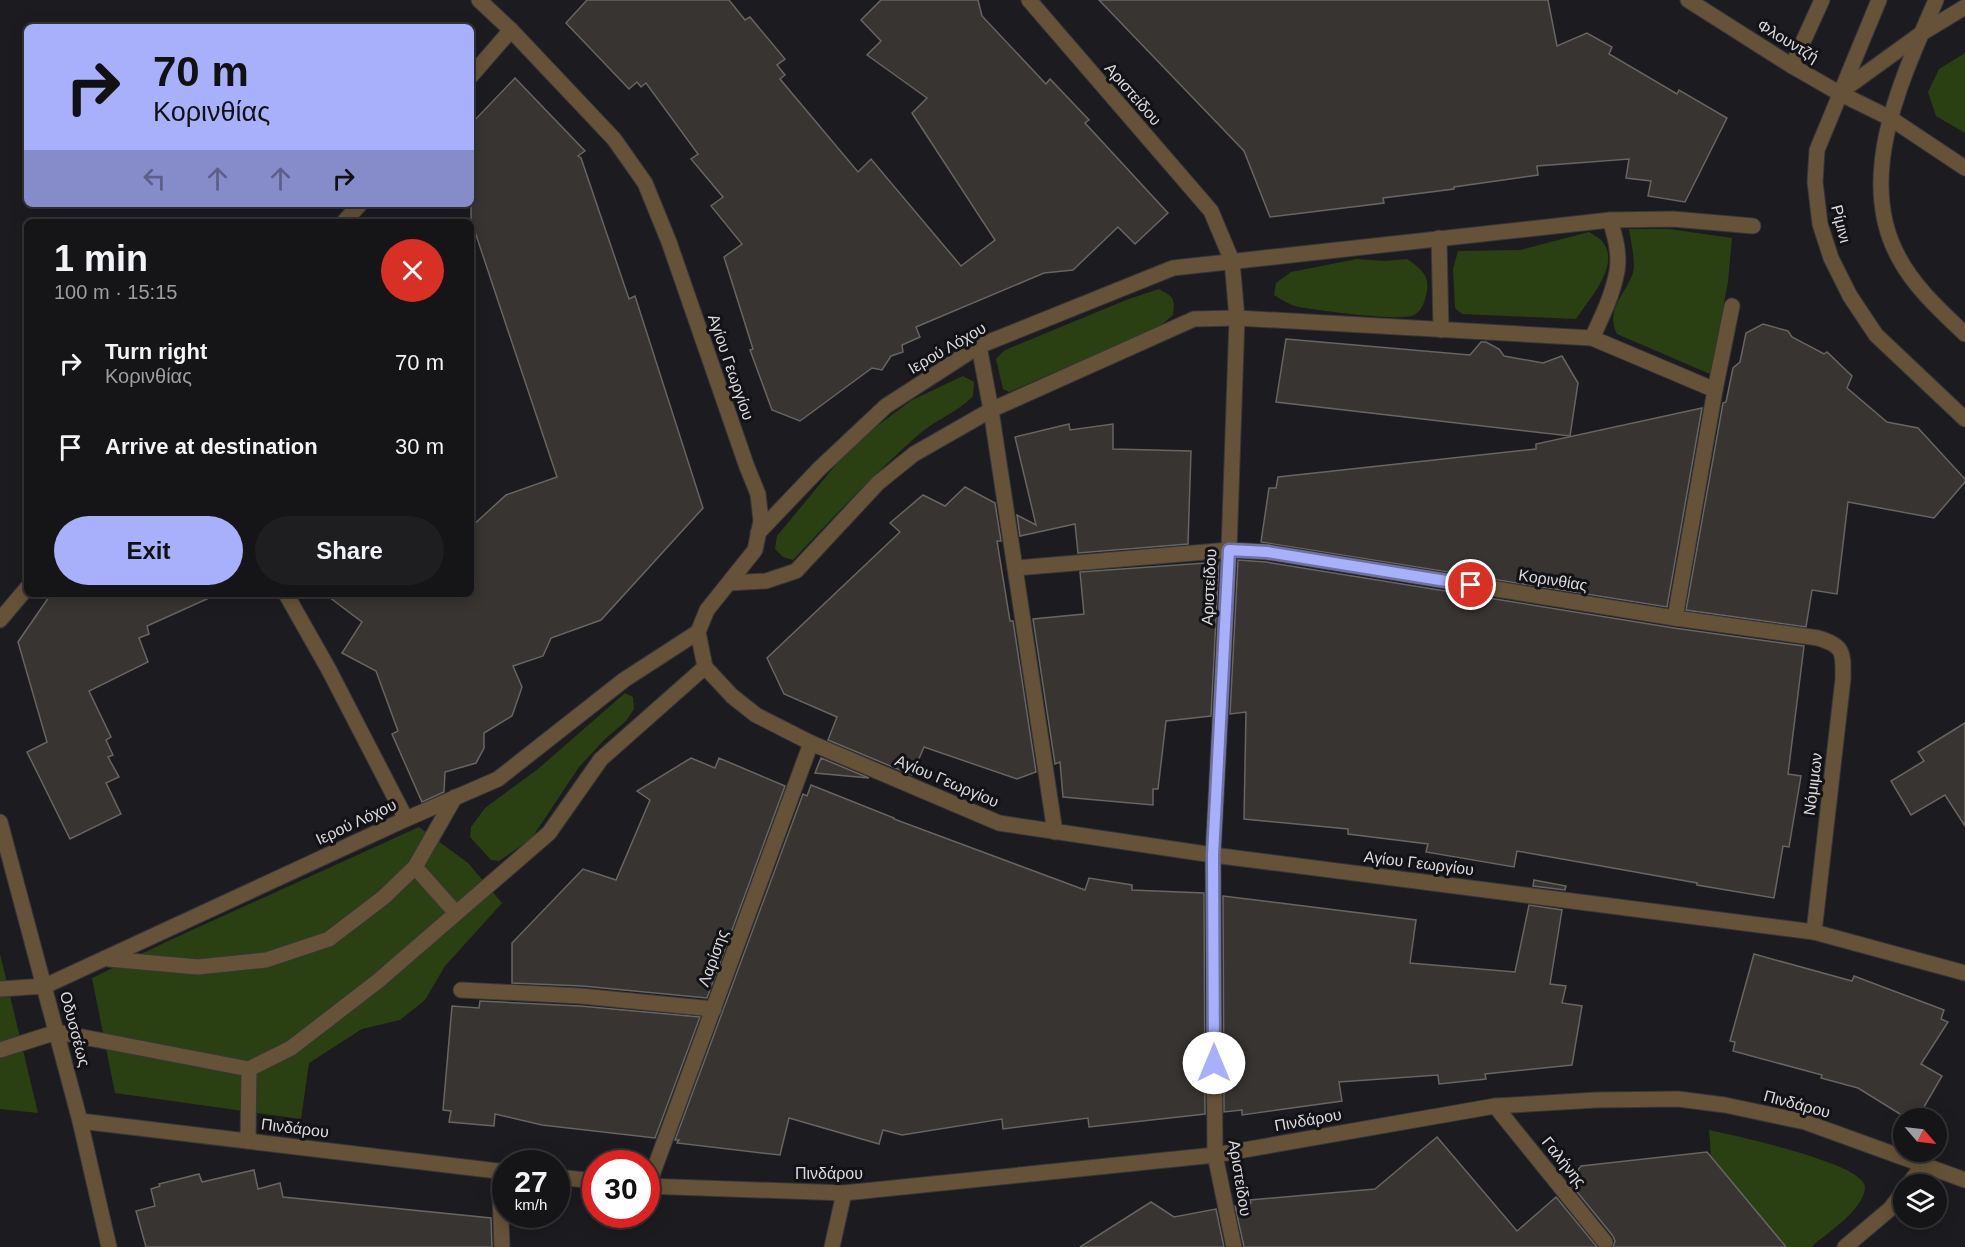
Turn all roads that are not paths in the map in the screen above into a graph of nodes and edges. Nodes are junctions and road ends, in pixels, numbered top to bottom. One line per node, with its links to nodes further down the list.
1 (479, 0): 8 (street, Αγίου Γεωργίου)
2 (1029, 0): 20 (street, Αριστείδου)
3 (1688, 0): 10 (street, Φλουντζή)
4 (1822, 0): 10 (street)
5 (1879, 0): 12 (street, Ρίμινι)
6 (1936, 0): 9 (street)
7 (1965, 7): 9 (street)
8 (511, 30): 11 (street); 30 (street, Αγίου Γεωργίου)
9 (1922, 33): 12 (street); 13 (street)
10 (1792, 66): 12 (street, Φλουντζή)
11 (474, 73)
12 (1839, 93): 13 (street, Φλουντζή); 29 (street, Ρίμινι)
13 (1890, 118): 14 (street, Φλουντζή); 24 (street)
14 (1965, 168)
15 (357, 207): 16 (street)
16 (347, 219)
17 (1610, 220): 18 (street, Ιερού Λόχου); 19 (street, Ιερού Λόχου); 25 (street)
18 (1753, 226)
19 (1439, 238): 20 (street, Ιερού Λόχου); 23 (street)
20 (1232, 261): 22 (street, Αριστείδου); 26 (street, Ιερού Λόχου)
21 (1732, 306): 27 (street)
22 (1237, 318): 23 (street); 28 (street); 31 (street, Αριστείδου)
23 (1441, 330): 25 (street)
24 (1965, 334)
25 (1592, 338): 27 (street)
26 (979, 346): 28 (street); 30 (street, Ιερού Λόχου)
27 (1715, 390): 36 (street)
28 (991, 410): 32 (street); 33 (street)
29 (1965, 419)
30 (758, 532): 33 (street, Αγίου Γεωργίου)
31 (1229, 550): 32 (street, Κορινθίας); 36 (street, Κορινθίας); 46 (street, Αριστείδου)
32 (1016, 568): 45 (street)
33 (729, 583): 38 (street, Αγίου Γεωργίου)
34 (24, 592): 37 (street)
35 (288, 597): 43 (street)
36 (1675, 618): 39 (street, Κορινθίας)
37 (0, 620)
38 (698, 632): 40 (street); 42 (street, Ιερού Λόχου)
39 (1835, 643): 49 (street, Νόμιμων)
40 (705, 667): 41 (street, Αγίου Γεωργίου); 48 (street)
41 (811, 743): 45 (street, Αγίου Γεωργίου); 55 (street, Λαρίσης)
42 (455, 797): 43 (street, Ιερού Λόχου); 47 (street)
43 (406, 819): 50 (street, Ιερού Λόχου)
44 (0, 822): 52 (street, Οδυσσέως)
45 (1055, 832): 46 (street, Αγίου Γεωργίου)
46 (1213, 855): 49 (street, Αγίου Γεωργίου); 63 (street, Αριστείδου)
47 (415, 867): 48 (street); 50 (street)
48 (456, 913): 58 (street)
49 (1814, 932): 51 (street, Αγίου Γεωργίου)
50 (105, 959): 52 (street, Ιερού Λόχου)
51 (1965, 973)
52 (45, 986): 53 (street, Ιερού Λόχου); 56 (street, Οδυσσέως)
53 (0, 989)
54 (461, 990): 55 (street)
55 (714, 1009): 62 (street, Λαρίσης)
56 (57, 1032): 57 (street); 58 (street); 60 (street, Οδυσσέως)
57 (0, 1050)
58 (249, 1069): 61 (street)
59 (1495, 1106): 63 (street, Πινδάρου); 64 (street, Πινδάρου); 72 (street, Γαλήνης)
60 (80, 1121): 61 (street, Πινδάρου); 73 (street, Οδυσσέως)
61 (248, 1141): 65 (street, Πινδάρου)
62 (660, 1152)
63 (1215, 1155): 69 (street, Πινδάρου); 76 (street, Αριστείδου)
64 (1924, 1164): 66 (street); 67 (street, Πινδάρου)
65 (492, 1171)
66 (1916, 1174)
67 (1965, 1180)
68 (660, 1186): 69 (street, Πινδάρου)
69 (844, 1193): 75 (street)
70 (1893, 1205): 77 (street)
71 (502, 1228): 74 (street)
72 (1605, 1242)
73 (110, 1247)
74 (502, 1247)
75 (832, 1247)
76 (1234, 1247)
77 (1845, 1247)

